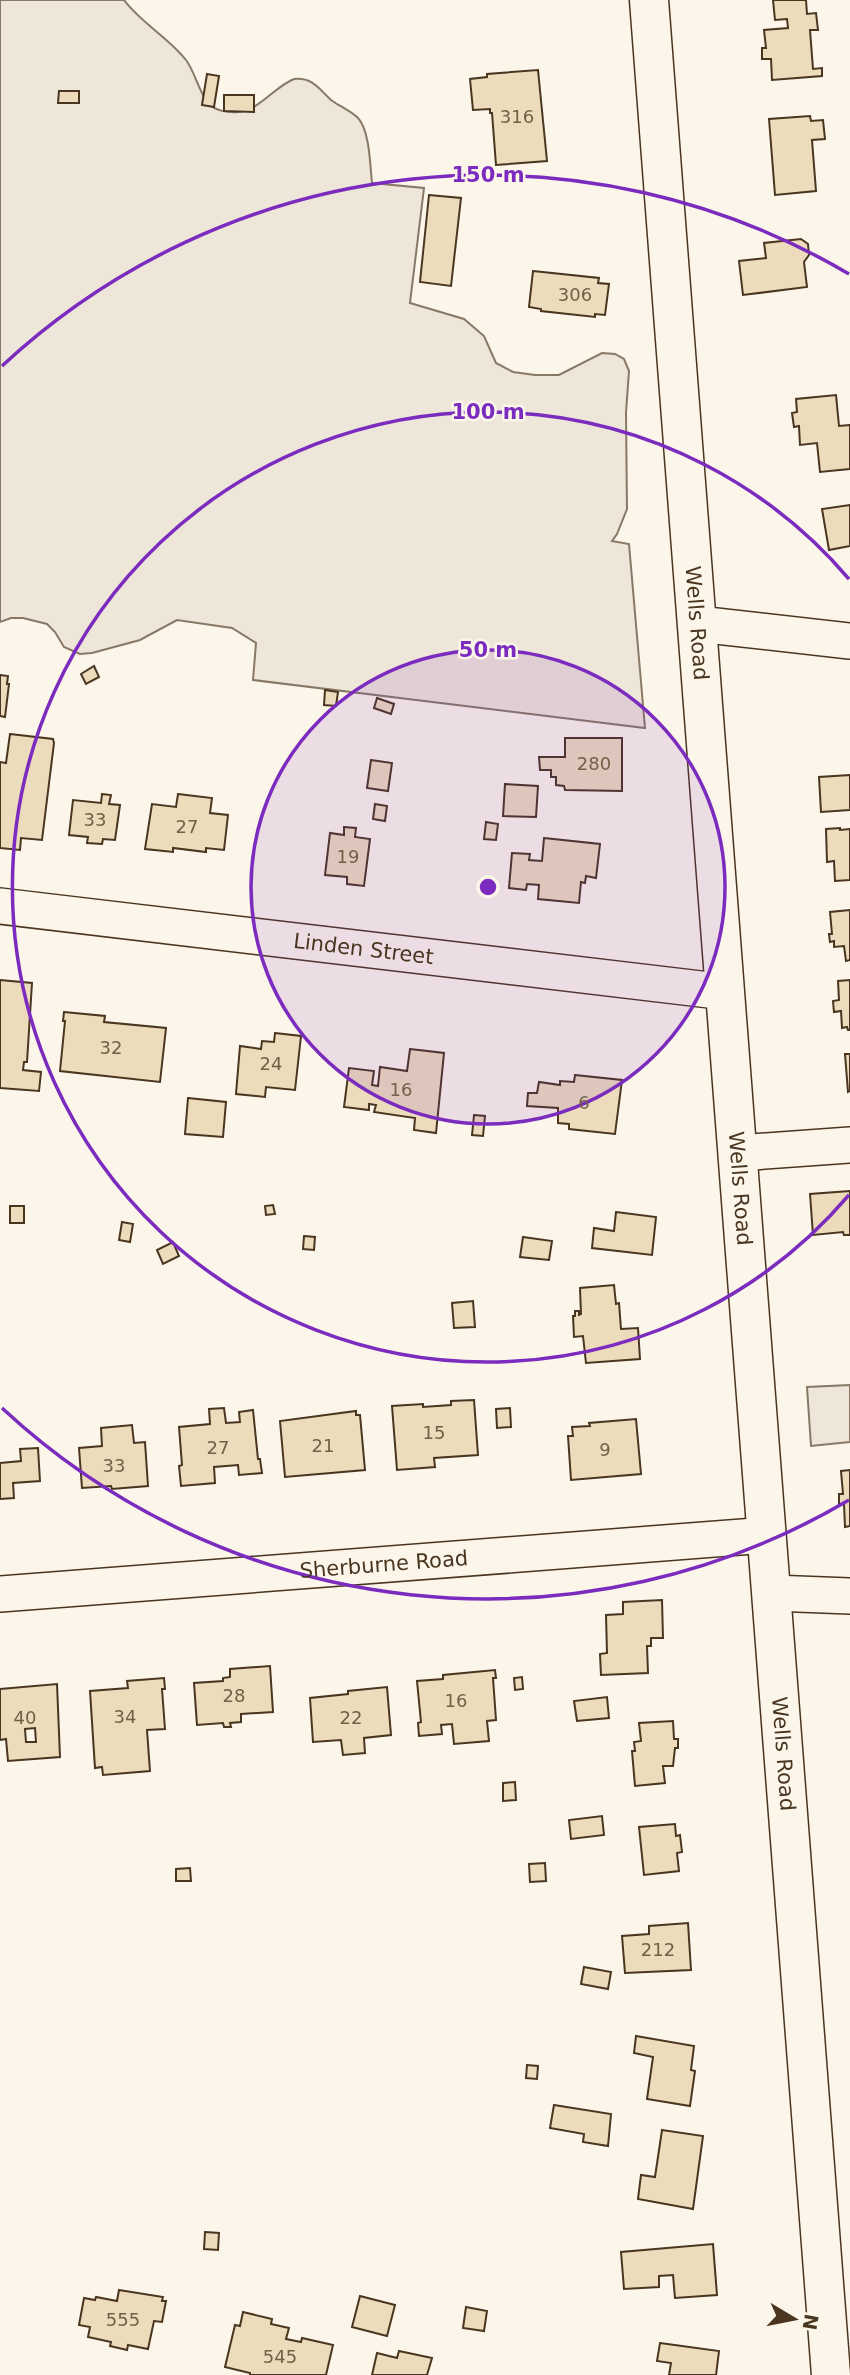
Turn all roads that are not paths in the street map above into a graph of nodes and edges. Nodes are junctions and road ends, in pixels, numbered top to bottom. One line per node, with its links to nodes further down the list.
1 (649, 0): 2 (main road, Wells Road)
2 (698, 624): 3 (street); 5 (main road, Wells Road)
3 (850, 641)
4 (0, 906): 5 (street, Linden Street)
5 (726, 992): 7 (main road, Wells Road)
6 (850, 1145): 7 (street)
7 (738, 1153): 8 (main road, Wells Road)
8 (768, 1535): 9 (main road, Wells Road); 10 (street, Sherburne Road)
9 (772, 1593): 11 (street); 12 (main road, Wells Road)
10 (0, 1594)
11 (850, 1596)
12 (831, 2375)

